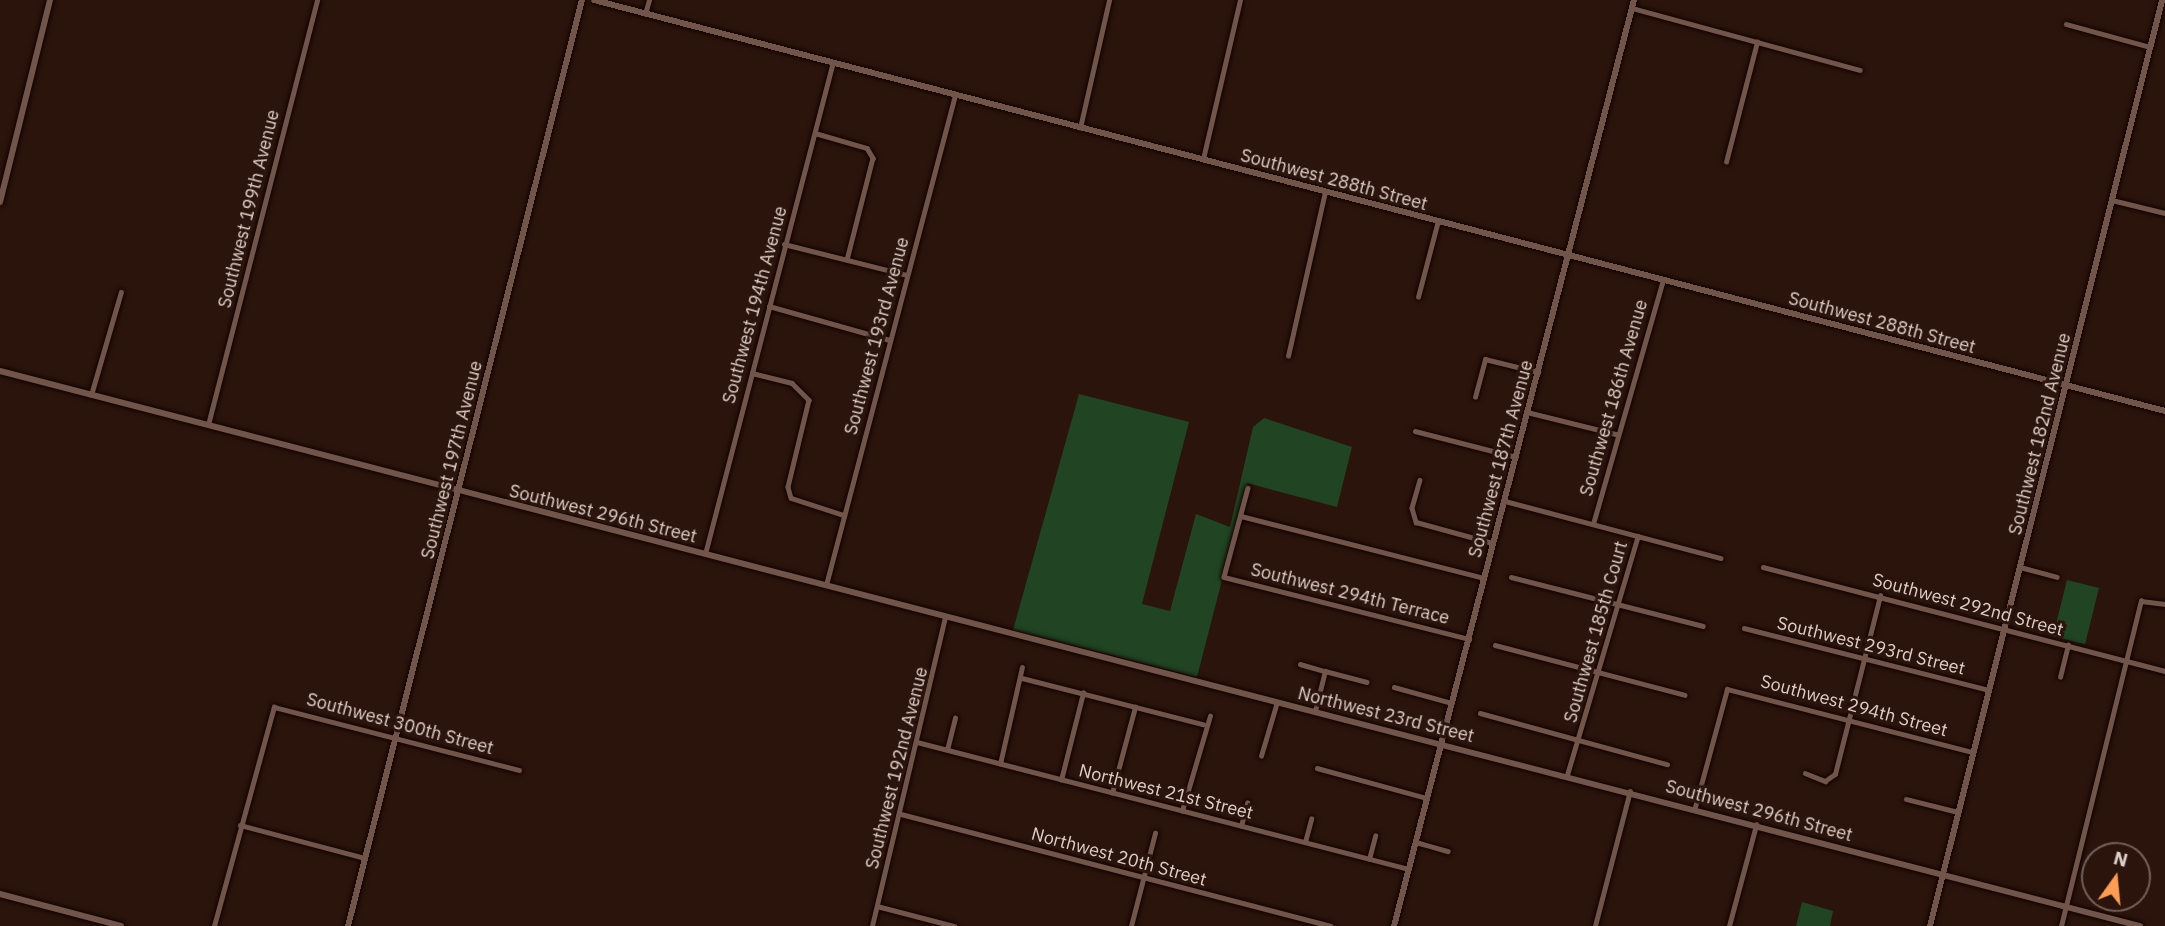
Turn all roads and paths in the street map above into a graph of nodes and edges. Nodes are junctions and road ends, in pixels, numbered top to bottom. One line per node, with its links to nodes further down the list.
1 (50, 0): 23 (street)
2 (317, 0): 44 (street, Southwest 199th Avenue)
3 (582, 0): 50 (street, Southwest 197th Avenue)
4 (594, 0): 10 (street, Southwest 288th Street)
5 (649, 0): 10 (street)
6 (1109, 0): 17 (street)
7 (1240, 0): 19 (street)
8 (2162, 0): 13 (street, Southwest 182nd Avenue)
9 (1634, 4): 12 (street); 27 (street, Southwest 187th Avenue)
10 (645, 14): 14 (street, Southwest 288th Street)
11 (2066, 24): 13 (street)
12 (1757, 42): 15 (street); 20 (street)
13 (2150, 47): 22 (street, Southwest 182nd Avenue)
14 (833, 62): 16 (street, Southwest 288th Street); 18 (street, Southwest 194th Avenue)
15 (1860, 70)
16 (955, 95): 17 (street, Southwest 288th Street); 29 (street, Southwest 193rd Avenue)
17 (1080, 128): 19 (street, Southwest 288th Street)
18 (815, 133): 26 (street, Southwest 194th Avenue); 28 (street)
19 (1203, 160): 21 (street, Southwest 288th Street)
20 (1726, 162)
21 (1325, 192): 25 (street, Southwest 288th Street); 35 (street)
22 (2112, 200): 24 (street); 39 (street, Southwest 182nd Avenue)
23 (0, 202)
24 (2165, 213)
25 (1438, 221): 27 (street, Southwest 288th Street); 32 (street)
26 (785, 244): 28 (street); 33 (street, Southwest 194th Avenue)
27 (1567, 255): 30 (street, Southwest 288th Street); 37 (street, Southwest 187th Avenue)
28 (847, 260): 29 (street)
29 (907, 275): 34 (street, Southwest 193rd Avenue)
30 (1662, 279): 39 (street, Southwest 288th Street); 46 (street, Southwest 186th Avenue)
31 (121, 292): 40 (street)
32 (1418, 297)
33 (769, 306): 34 (street); 38 (street, Southwest 194th Avenue)
34 (890, 341): 52 (street, Southwest 193rd Avenue)
35 (1288, 356)
36 (0, 372): 40 (street, Southwest 296th Street)
37 (1538, 372): 41 (street); 43 (street, Southwest 187th Avenue)
38 (752, 373): 52 (street); 57 (street, Southwest 194th Avenue)
39 (2066, 385): 42 (street, Southwest 288th Street); 60 (street, Southwest 182nd Avenue)
40 (91, 396): 44 (street, Southwest 296th Street)
41 (1475, 397)
42 (2165, 411)
43 (1527, 412): 46 (street); 47 (street, Southwest 187th Avenue)
44 (208, 425): 50 (street, Southwest 296th Street)
45 (1415, 431): 47 (street)
46 (1616, 434): 54 (street, Southwest 186th Avenue)
47 (1516, 457): 51 (street, Southwest 187th Avenue)
48 (1420, 480): 56 (street)
49 (1248, 488): 53 (street)
50 (459, 492): 57 (street, Southwest 296th Street); 99 (street, Southwest 197th Avenue)
51 (1504, 500): 54 (street); 56 (street, Southwest 187th Avenue)
52 (844, 515): 64 (street, Southwest 193rd Avenue)
53 (1241, 516): 63 (street); 72 (street, Southwest 294th Terrace)
54 (1593, 524): 55 (street)
55 (1638, 536): 58 (street); 66 (street, Southwest 185th Court)
56 (1493, 543): 63 (street, Southwest 187th Avenue)
57 (705, 555): 64 (street, Southwest 296th Street)
58 (1721, 558)
59 (1763, 567): 65 (street, Southwest 292nd Street)
60 (2020, 567): 62 (street); 71 (street, Southwest 182nd Avenue)
61 (1511, 577): 66 (street)
62 (2057, 577)
63 (1484, 578): 72 (street, Southwest 187th Avenue)
64 (826, 586): 68 (street, Southwest 296th Street)
65 (1880, 596): 71 (street, Southwest 292nd Street); 75 (street)
66 (1620, 602): 69 (street); 81 (street, Southwest 185th Court)
67 (2165, 604): 76 (street)
68 (945, 616): 84 (street, Southwest 296th Street); 101 (street, Southwest 192nd Avenue)
69 (1703, 626)
70 (1744, 628): 75 (street, Southwest 293rd Street)
71 (2005, 629): 74 (street, Southwest 292nd Street); 87 (street, Southwest 182nd Avenue)
72 (1469, 639): 91 (street, Southwest 187th Avenue)
73 (1495, 645): 81 (street)
74 (2068, 645): 76 (street, Southwest 292nd Street); 82 (street)
75 (1864, 658): 87 (street, Southwest 293rd Street); 97 (street)
76 (2127, 661): 80 (street, Southwest 292nd Street); 138 (street)
77 (1300, 664): 79 (street)
78 (1022, 667): 83 (street)
79 (1325, 671): 85 (street); 93 (street)
80 (2165, 671)
81 (1602, 673): 89 (street); 100 (street, Southwest 185th Court)
82 (2060, 677)
83 (1022, 678): 88 (street); 106 (street)
84 (1199, 681): 90 (street, Northwest 23rd Street)
85 (1367, 682)
86 (1394, 687): 91 (street)
87 (1990, 691): 104 (street, Southwest 182nd Avenue)
88 (1083, 693): 92 (street); 112 (street)
89 (1685, 695)
90 (1276, 702): 93 (street, Northwest 23rd Street); 105 (street)
91 (1452, 703): 102 (street, Southwest 187th Avenue)
92 (1135, 707): 98 (street); 114 (street)
93 (1315, 711): 102 (street, Northwest 23rd Street)
94 (1480, 713): 100 (street)
95 (1210, 716): 98 (street)
96 (955, 718): 103 (street)
97 (1849, 719): 104 (street, Southwest 294th Street); 110 (street); 118 (street, Southwest 294th Street)
98 (1203, 724): 119 (street)
99 (396, 737): 109 (street, Southwest 300th Street); 124 (street, Southwest 300th Street); 131 (street, Southwest 197th Avenue)
100 (1578, 741): 107 (street); 111 (street, Southwest 185th Court)
101 (917, 742): 103 (street, Northwest 21st Street); 121 (street, Southwest 192nd Avenue)
102 (1442, 743): 111 (street, Northwest 23rd Street); 115 (street, Southwest 187th Avenue)
103 (947, 750): 106 (street, Northwest 21st Street)
104 (1974, 752): 120 (street, Southwest 182nd Avenue)
105 (1261, 756)
106 (1000, 764): 112 (street, Northwest 21st Street)
107 (1667, 764)
108 (1317, 768): 115 (street)
109 (519, 770)
110 (1805, 773)
111 (1567, 775): 113 (street, Southwest 296th Street)
112 (1061, 780): 114 (street, Northwest 21st Street)
113 (1630, 791): 118 (street, Southwest 296th Street); 147 (street)
114 (1112, 793): 119 (street, Northwest 21st Street)
115 (1427, 798): 129 (street, Southwest 187th Avenue)
116 (1906, 799): 120 (street)
117 (1247, 803): 125 (street)
118 (1695, 807): 123 (street, Southwest 296th Street)
119 (1182, 810): 125 (street, Northwest 21st Street)
120 (1959, 812): 134 (street, Southwest 182nd Avenue)
121 (901, 814): 135 (street, Northwest 20th Street); 137 (street, Southwest 192nd Avenue)
122 (1311, 820): 128 (street)
123 (1757, 824): 134 (street, Southwest 296th Street); 148 (street)
124 (240, 825): 131 (street); 140 (street)
125 (1241, 826): 128 (street, Northwest 21st Street)
126 (1155, 833): 135 (street)
127 (1375, 836): 132 (street)
128 (1305, 842): 132 (street, Northwest 21st Street)
129 (1416, 842): 130 (street); 133 (street, Southwest 187th Avenue)
130 (1448, 851)
131 (365, 858): 141 (street, Southwest 197th Avenue)
132 (1369, 859): 133 (street, Northwest 21st Street)
133 (1409, 869): 146 (street, Southwest 187th Avenue)
134 (1944, 874): 138 (street); 149 (street, Southwest 182nd Avenue)
135 (1143, 878): 144 (street); 145 (street, Northwest 20th Street)
136 (0, 894): 139 (street)
137 (877, 906): 142 (street, Southwest 192nd Avenue); 143 (street)
138 (2068, 907): 150 (street); 151 (street)
139 (121, 926)
140 (214, 926)
141 (348, 926)
142 (872, 926)
143 (954, 926)
144 (1131, 926)
145 (1331, 926)
146 (1394, 926)
147 (1595, 926)
148 (1729, 926)
149 (1930, 926)
150 (2061, 926)
151 (2140, 926)

